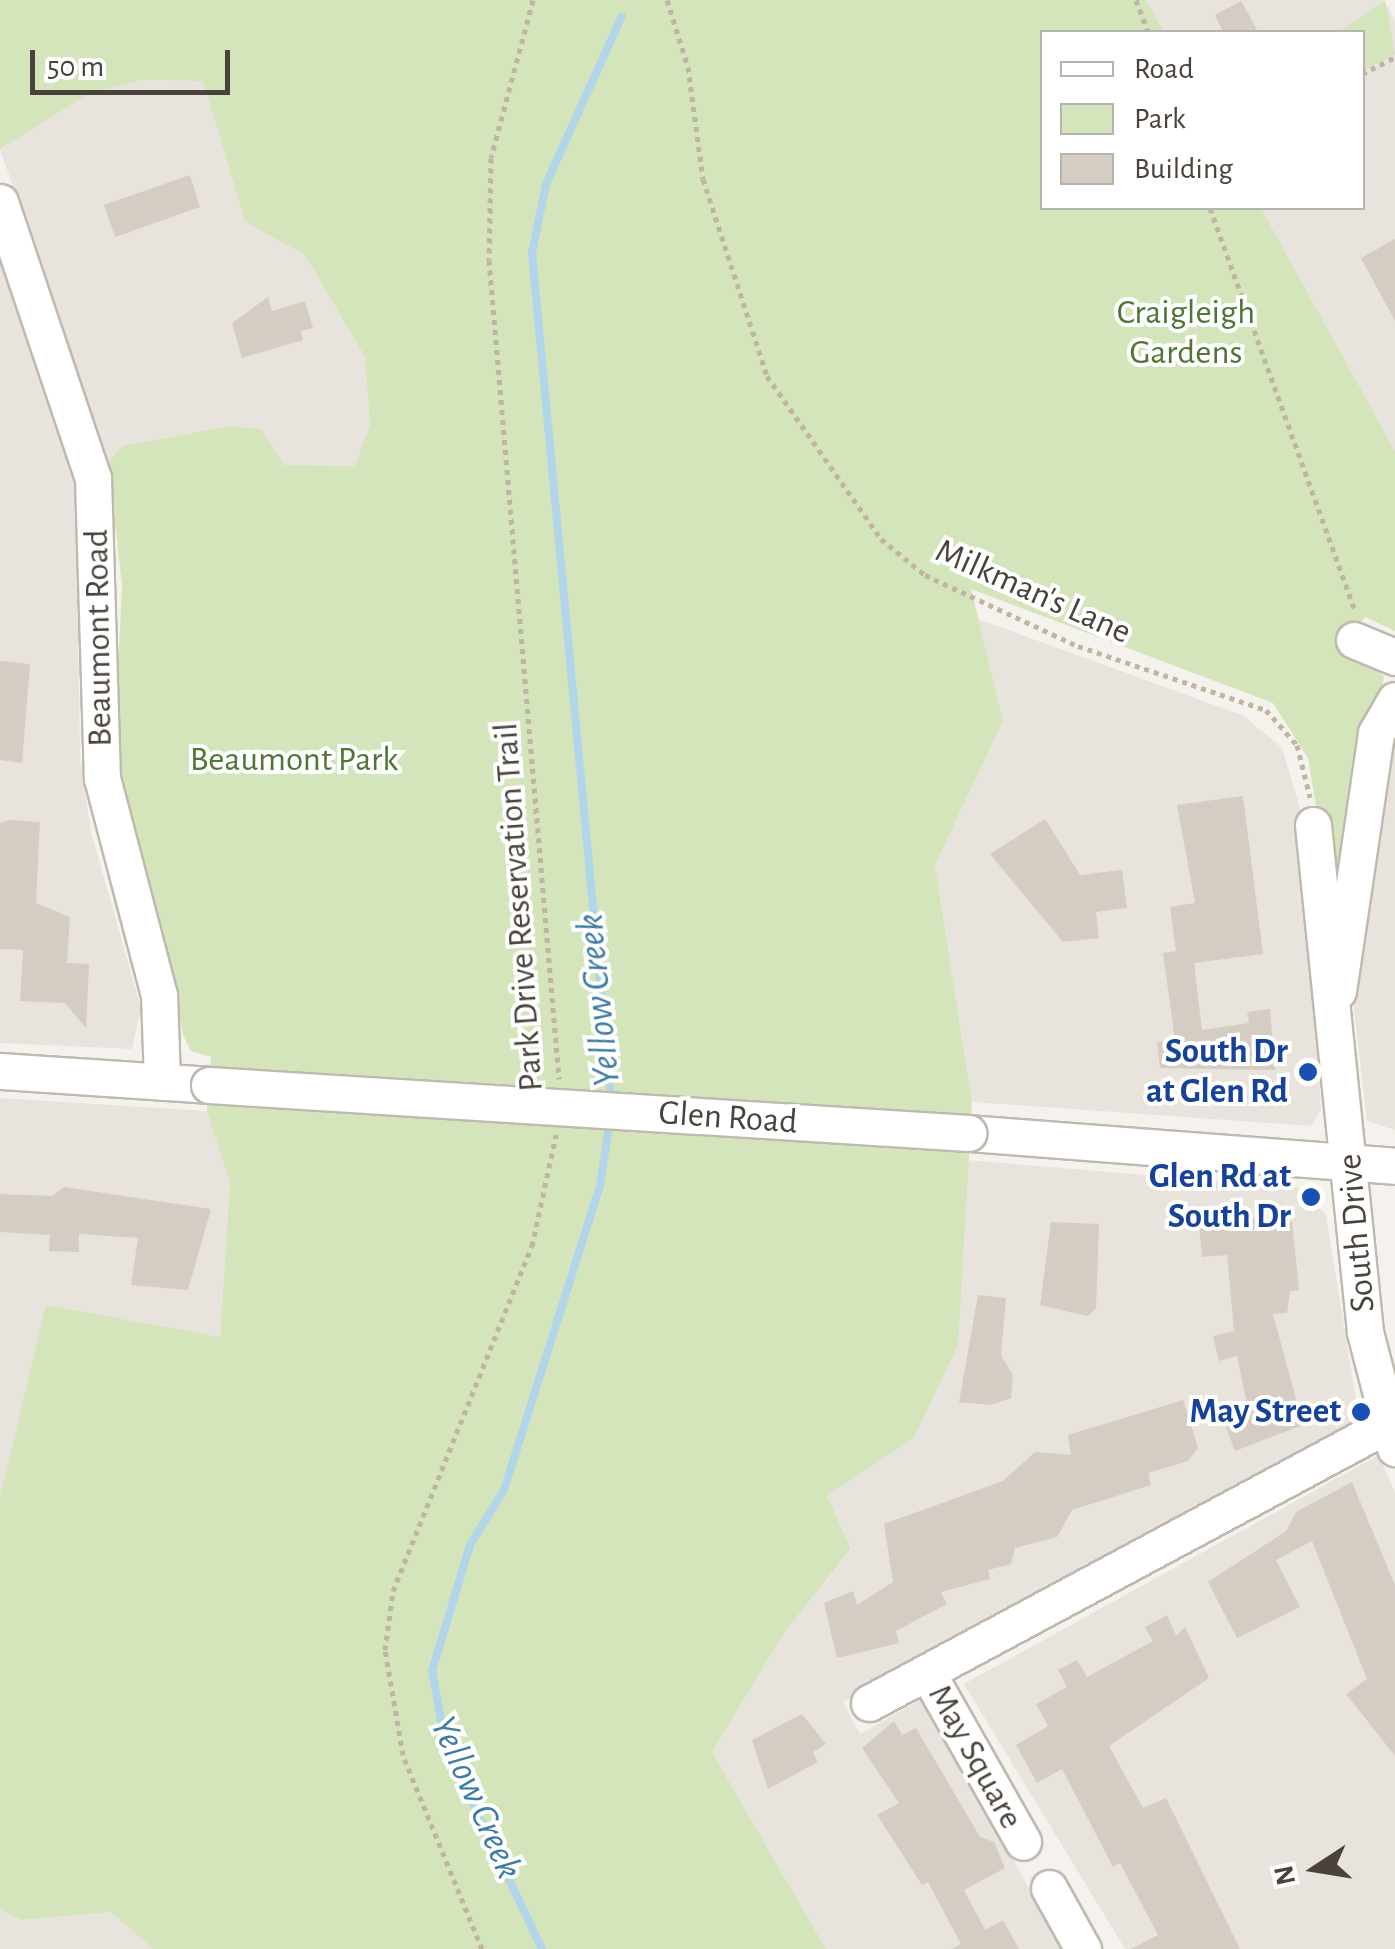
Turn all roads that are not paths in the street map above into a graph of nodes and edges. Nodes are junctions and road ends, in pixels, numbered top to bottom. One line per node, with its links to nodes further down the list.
1 (0, 202): 8 (street, Beaumont Road)
2 (1359, 630): 3 (street)
3 (1395, 657)
4 (1395, 700): 6 (street, South Drive)
5 (1313, 825): 6 (street, South Drive)
6 (1335, 1014): 9 (street, South Drive)
7 (0, 1071): 8 (street, Glen Road)
8 (162, 1082): 9 (street, Glen Road, bridge)
9 (1352, 1160): 10 (street, Glen Road); 11 (street, South Drive)
10 (1395, 1166)
11 (1390, 1437): 12 (street)
12 (928, 1672): 13 (street); 14 (street, May Square)
13 (868, 1703)
14 (1023, 1842)
15 (1049, 1888): 16 (street)
16 (1084, 1949)

